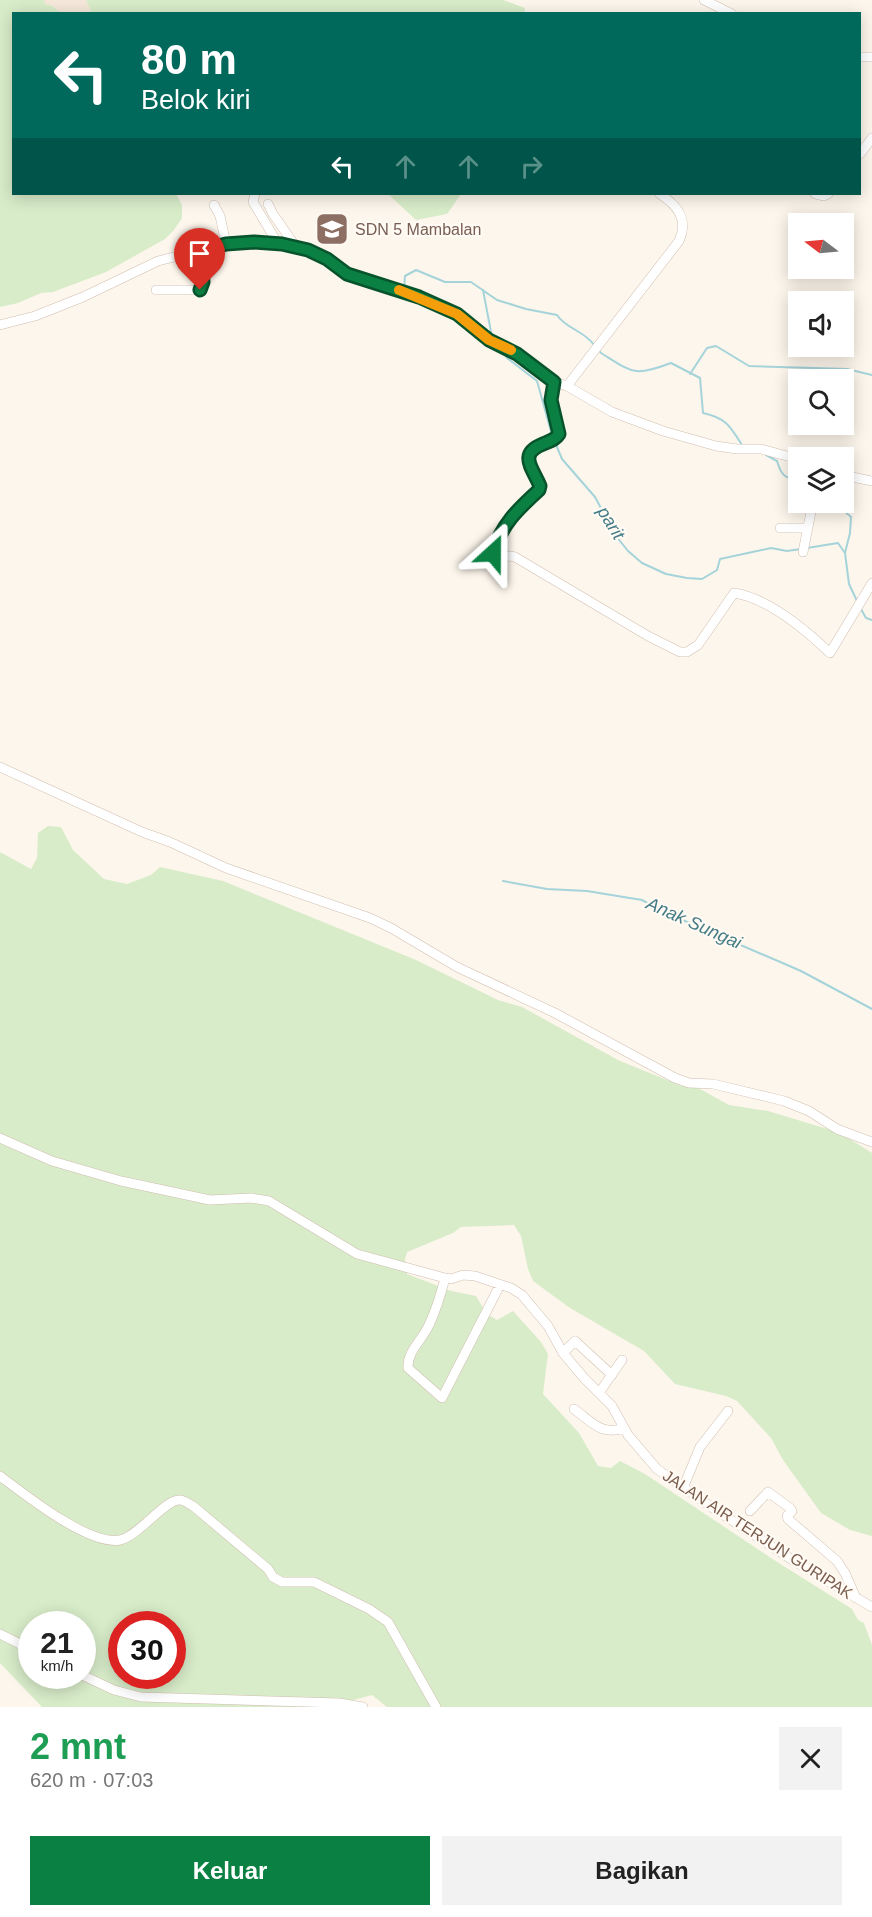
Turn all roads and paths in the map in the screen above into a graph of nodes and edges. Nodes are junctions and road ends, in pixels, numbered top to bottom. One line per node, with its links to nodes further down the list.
1 (704, 0): 2 (street)
2 (728, 12)
3 (872, 138): 4 (street)
4 (861, 153)
5 (255, 195): 10 (street)
6 (661, 195): 15 (street)
7 (268, 204): 10 (street)
8 (213, 205): 9 (street)
9 (226, 244): 10 (street); 11 (street)
10 (287, 245): 14 (street)
11 (201, 251): 12 (street); 13 (street)
12 (156, 290)
13 (0, 325)
14 (554, 382): 15 (street); 23 (street)
15 (567, 386): 16 (street)
16 (788, 456)
17 (854, 477): 18 (street)
18 (872, 481)
19 (811, 513): 21 (street)
20 (780, 528): 21 (street)
21 (808, 528): 22 (street)
22 (803, 552)
23 (872, 583)
24 (0, 767): 26 (street)
25 (0, 1138): 27 (street, JALAN AIR TERJUN GURIPAK)
26 (872, 1142)
27 (445, 1278): 28 (street, JALAN AIR TERJUN GURIPAK); 28 (street)
28 (500, 1285): 29 (street, JALAN AIR TERJUN GURIPAK)
29 (563, 1353): 31 (street); 32 (street, JALAN AIR TERJUN GURIPAK)
30 (622, 1360): 31 (street)
31 (612, 1375): 32 (street)
32 (599, 1393): 35 (street, JALAN AIR TERJUN GURIPAK)
33 (574, 1409): 35 (street)
34 (728, 1411): 37 (street)
35 (624, 1428): 37 (street, JALAN AIR TERJUN GURIPAK)
36 (0, 1476): 45 (street)
37 (683, 1488): 39 (street, JALAN AIR TERJUN GURIPAK)
38 (750, 1511): 39 (street)
39 (856, 1598): 40 (street, JALAN AIR TERJUN GURIPAK)
40 (872, 1606)
41 (0, 1634): 42 (street)
42 (18, 1643)
43 (96, 1682): 44 (street)
44 (363, 1707)
45 (436, 1707)

